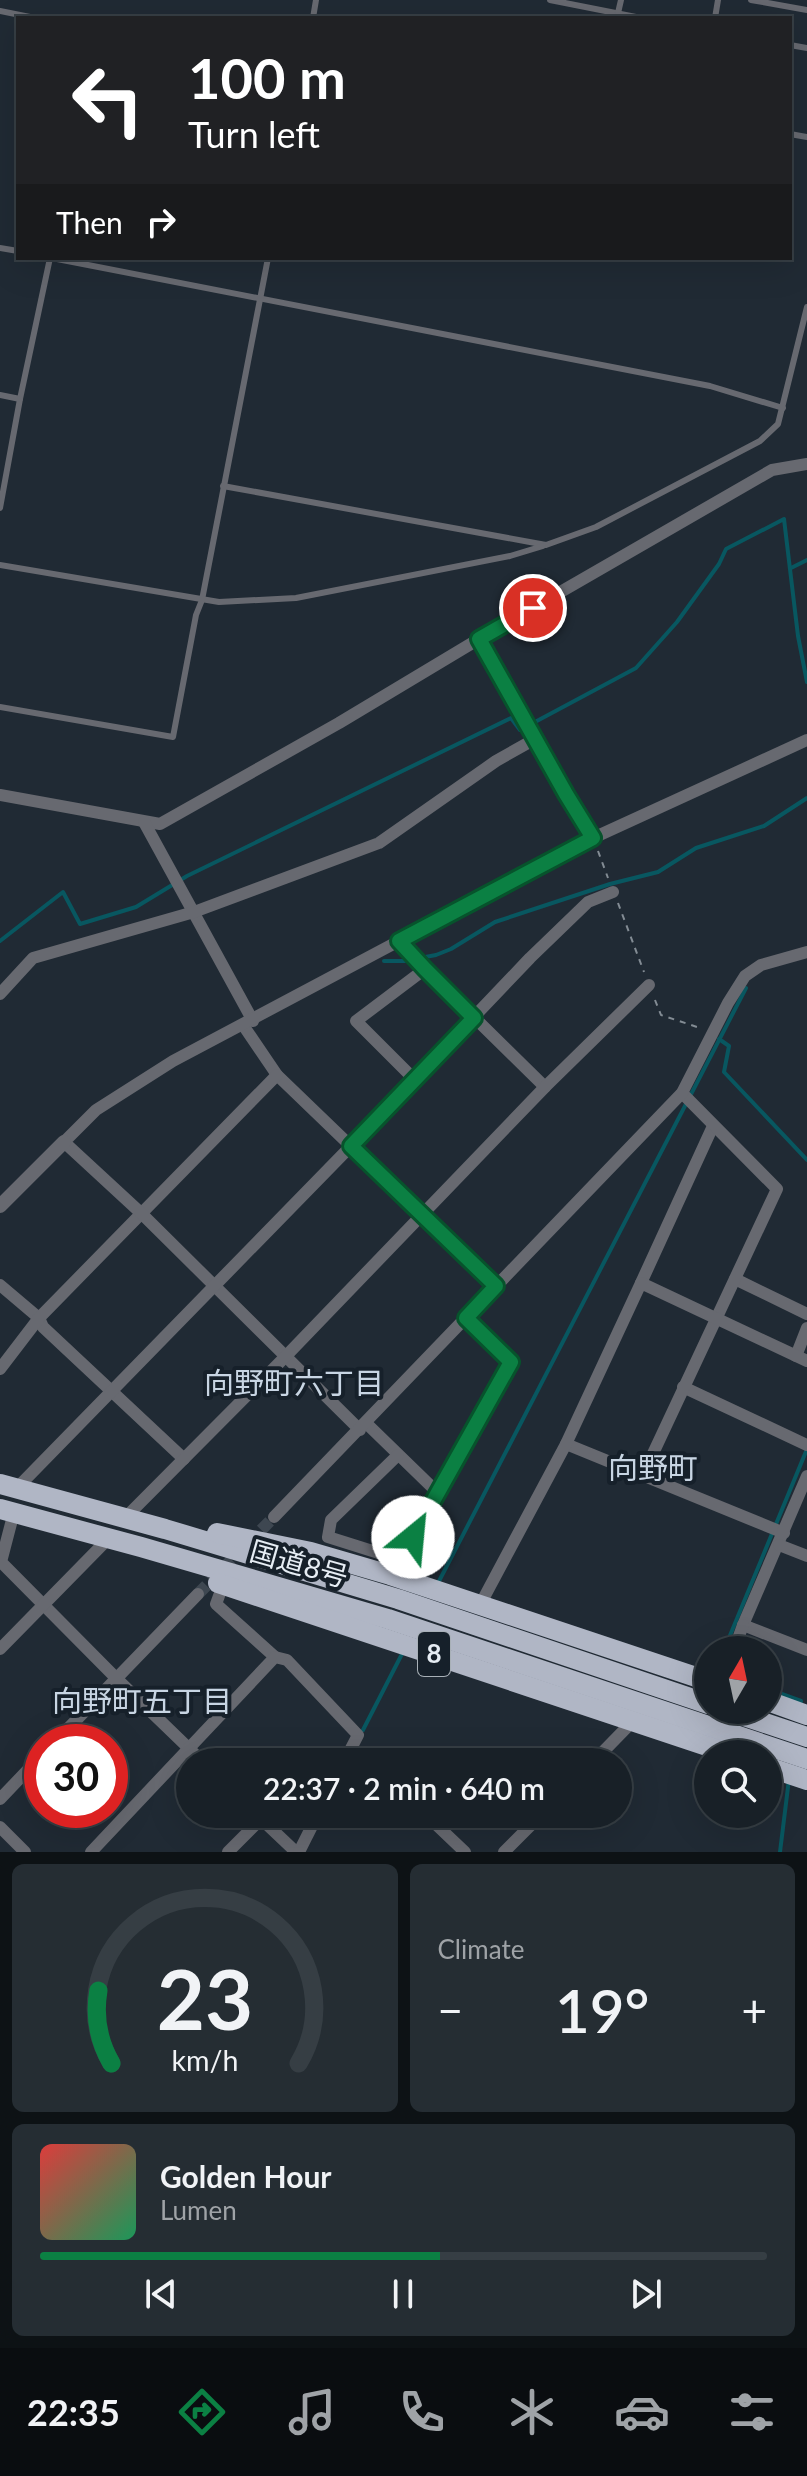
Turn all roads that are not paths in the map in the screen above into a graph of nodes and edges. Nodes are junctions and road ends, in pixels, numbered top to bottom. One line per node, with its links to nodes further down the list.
1 (550, 0): 6 (lane)
2 (621, 0): 6 (lane)
3 (751, 0): 4 (lane)
4 (807, 10)
5 (0, 11): 7 (lane)
6 (618, 13): 8 (lane)
7 (25, 16)
8 (632, 16)
9 (51, 260): 15 (lane)
10 (62, 260): 12 (lane)
11 (268, 260): 12 (lane)
12 (261, 298): 16 (lane); 18 (lane)
13 (807, 307): 16 (lane)
14 (0, 395): 15 (lane)
15 (20, 399): 19 (lane)
16 (783, 408): 20 (lane)
17 (807, 464): 23 (street)
18 (223, 486): 20 (lane); 22 (lane)
19 (0, 508)
20 (546, 545): 22 (lane)
21 (0, 565): 22 (lane)
22 (202, 600): 24 (lane)
23 (479, 639): 25 (street); 28 (street)
24 (0, 707)
25 (535, 739): 29 (street); 31 (street)
26 (807, 740): 29 (street)
27 (0, 795): 28 (street)
28 (144, 822): 31 (street)
29 (593, 838): 32 (street)
30 (613, 892): 37 (street)
31 (194, 912): 36 (street); 38 (street)
32 (399, 941): 34 (street); 38 (street)
33 (807, 952): 42 (street)
34 (425, 969): 37 (street); 40 (street)
35 (649, 985): 41 (street)
36 (0, 994)
37 (474, 1018): 40 (street); 41 (street)
38 (248, 1023): 39 (street); 44 (street)
39 (277, 1075): 45 (street); 47 (street)
40 (414, 1079): 45 (street)
41 (545, 1087): 48 (street)
42 (682, 1093): 43 (street); 53 (street)
43 (713, 1126): 49 (street); 50 (street)
44 (64, 1142): 46 (street); 47 (street)
45 (351, 1146): 48 (street); 52 (street)
46 (0, 1206)
47 (142, 1214): 52 (street); 55 (street)
48 (422, 1215): 53 (street); 59 (street)
49 (735, 1279): 54 (street); 57 (street)
50 (641, 1283): 57 (street); 65 (street)
51 (0, 1285): 55 (street)
52 (214, 1285): 59 (street); 63 (street)
53 (496, 1286): 56 (street)
54 (807, 1314)
55 (39, 1318): 61 (street); 63 (street)
56 (466, 1318): 64 (street); 72 (street)
57 (716, 1318): 60 (street); 62 (street)
58 (807, 1328): 60 (street)
59 (286, 1356): 64 (street); 68 (street)
60 (801, 1358)
61 (0, 1369)
62 (683, 1387): 66 (street); 70 (street)
63 (112, 1391): 68 (street); 71 (street)
64 (363, 1426): 67 (street); 74 (street)
65 (566, 1444): 70 (street); 83 (street)
66 (806, 1445)
67 (398, 1455): 72 (street); 72 (street)
68 (184, 1459): 75 (street)
69 (807, 1476): 77 (street)
70 (642, 1477): 77 (street)
71 (8, 1486): 75 (highway, 国道8号 / 8)
72 (437, 1492)
73 (7, 1510): 76 (highway, 国道8号 / 8); 80 (street)
74 (274, 1517)
75 (131, 1521): 83 (highway, 8); 92 (highway, 国道8号 / 8)
76 (109, 1538): 78 (highway, 国道8号 / 8); 84 (street)
77 (781, 1539): 79 (street); 85 (street)
78 (141, 1547): 81 (highway, 8); 103 (highway, 国道8号 / 8)
79 (807, 1556)
80 (0, 1562): 84 (street)
81 (223, 1585): 89 (street); 95 (highway, 8)
82 (198, 1594): 91 (street)
83 (480, 1605): 90 (highway, 8)
84 (43, 1606): 87 (street); 91 (street)
85 (743, 1625): 86 (street); 88 (street)
86 (739, 1636)
87 (0, 1649)
88 (807, 1650)
89 (275, 1657): 100 (street); 101 (street)
90 (694, 1676)
91 (116, 1678): 96 (street); 100 (street)
92 (694, 1699)
93 (782, 1706): 94 (highway)
94 (807, 1715)
95 (634, 1720): 99 (highway, 8); 102 (street)
96 (72, 1724)
97 (768, 1724): 98 (highway)
98 (807, 1737)
99 (694, 1741)
100 (189, 1748)
101 (351, 1748)
102 (607, 1748)
103 (807, 1759)
104 (176, 1762): 116 (street)
105 (782, 1772): 107 (highway)
106 (24, 1774): 108 (street)
107 (807, 1780)
108 (0, 1799)
109 (0, 1827): 115 (street)
110 (248, 1828): 117 (street)
111 (271, 1828): 118 (street)
112 (310, 1828): 118 (street)
113 (440, 1828): 119 (street)
114 (528, 1828): 120 (street)
115 (25, 1852)
116 (91, 1852)
117 (228, 1852)
118 (297, 1852)
119 (465, 1852)
120 (504, 1852)

